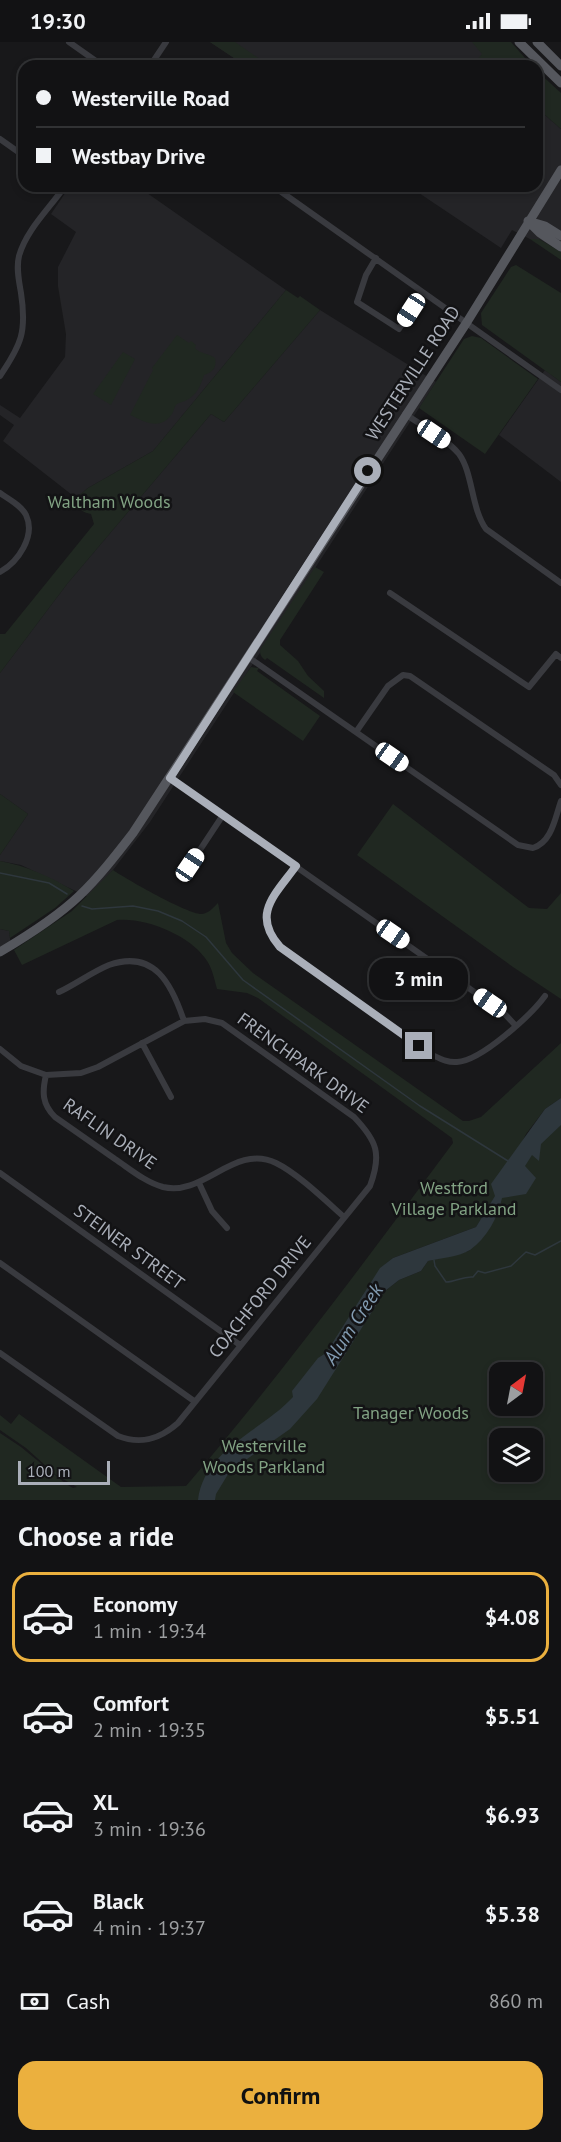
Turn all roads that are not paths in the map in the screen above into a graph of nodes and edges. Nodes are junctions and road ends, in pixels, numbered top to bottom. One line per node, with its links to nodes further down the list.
1 (69, 42): 5 (street)
2 (166, 42): 6 (street)
3 (519, 42): 7 (main road)
4 (537, 42): 8 (main road)
5 (95, 60)
6 (154, 60)
7 (536, 60)
8 (561, 66)
9 (543, 67): 10 (main road)
10 (561, 83)
11 (0, 139): 12 (street)
12 (18, 152)
13 (561, 170): 16 (main road, WESTERVILLE ROAD)
14 (61, 192): 22 (street)
15 (282, 192): 19 (street)
16 (528, 221): 17 (main road); 18 (main road); 21 (main road, WESTERVILLE ROAD)
17 (561, 236)
18 (561, 247)
19 (376, 258): 20 (street); 21 (street)
20 (411, 310)
21 (466, 322): 23 (street); 24 (main road, WESTERVILLE ROAD)
22 (0, 376)
23 (561, 390)
24 (405, 414): 27 (street); 29 (main road, WESTERVILLE ROAD)
25 (0, 493): 26 (street)
26 (0, 572)
27 (561, 583)
28 (390, 593): 30 (street)
29 (248, 657): 31 (street); 32 (main road, WESTERVILLE ROAD)
30 (561, 658)
31 (356, 732): 33 (street); 34 (street)
32 (170, 778): 35 (street); 38 (main road, WESTERVILLE ROAD)
33 (561, 785)
34 (561, 801)
35 (223, 815): 36 (street); 37 (street)
36 (190, 865)
37 (296, 866): 42 (street); 42 (street)
38 (0, 952)
39 (59, 992): 41 (street)
40 (545, 996): 42 (street)
41 (184, 1021): 43 (street, FRENCHPARK DRIVE); 47 (street, FRENCHPARK DRIVE)
42 (515, 1025)
43 (142, 1043): 45 (street, FRENCHPARK DRIVE); 46 (street)
44 (0, 1049): 45 (street, FRENCHPARK DRIVE)
45 (46, 1075): 49 (street, RAFLIN DRIVE)
46 (171, 1097)
47 (377, 1152): 50 (street, COACHFORD DRIVE)
48 (0, 1173): 53 (street, STEINER STREET)
49 (199, 1183): 50 (street, RAFLIN DRIVE); 51 (street)
50 (344, 1217): 53 (street, COACHFORD DRIVE)
51 (227, 1228)
52 (0, 1263): 55 (street)
53 (240, 1345): 55 (street, COACHFORD DRIVE)
54 (0, 1353): 55 (street, COACHFORD DRIVE)
55 (194, 1401)

